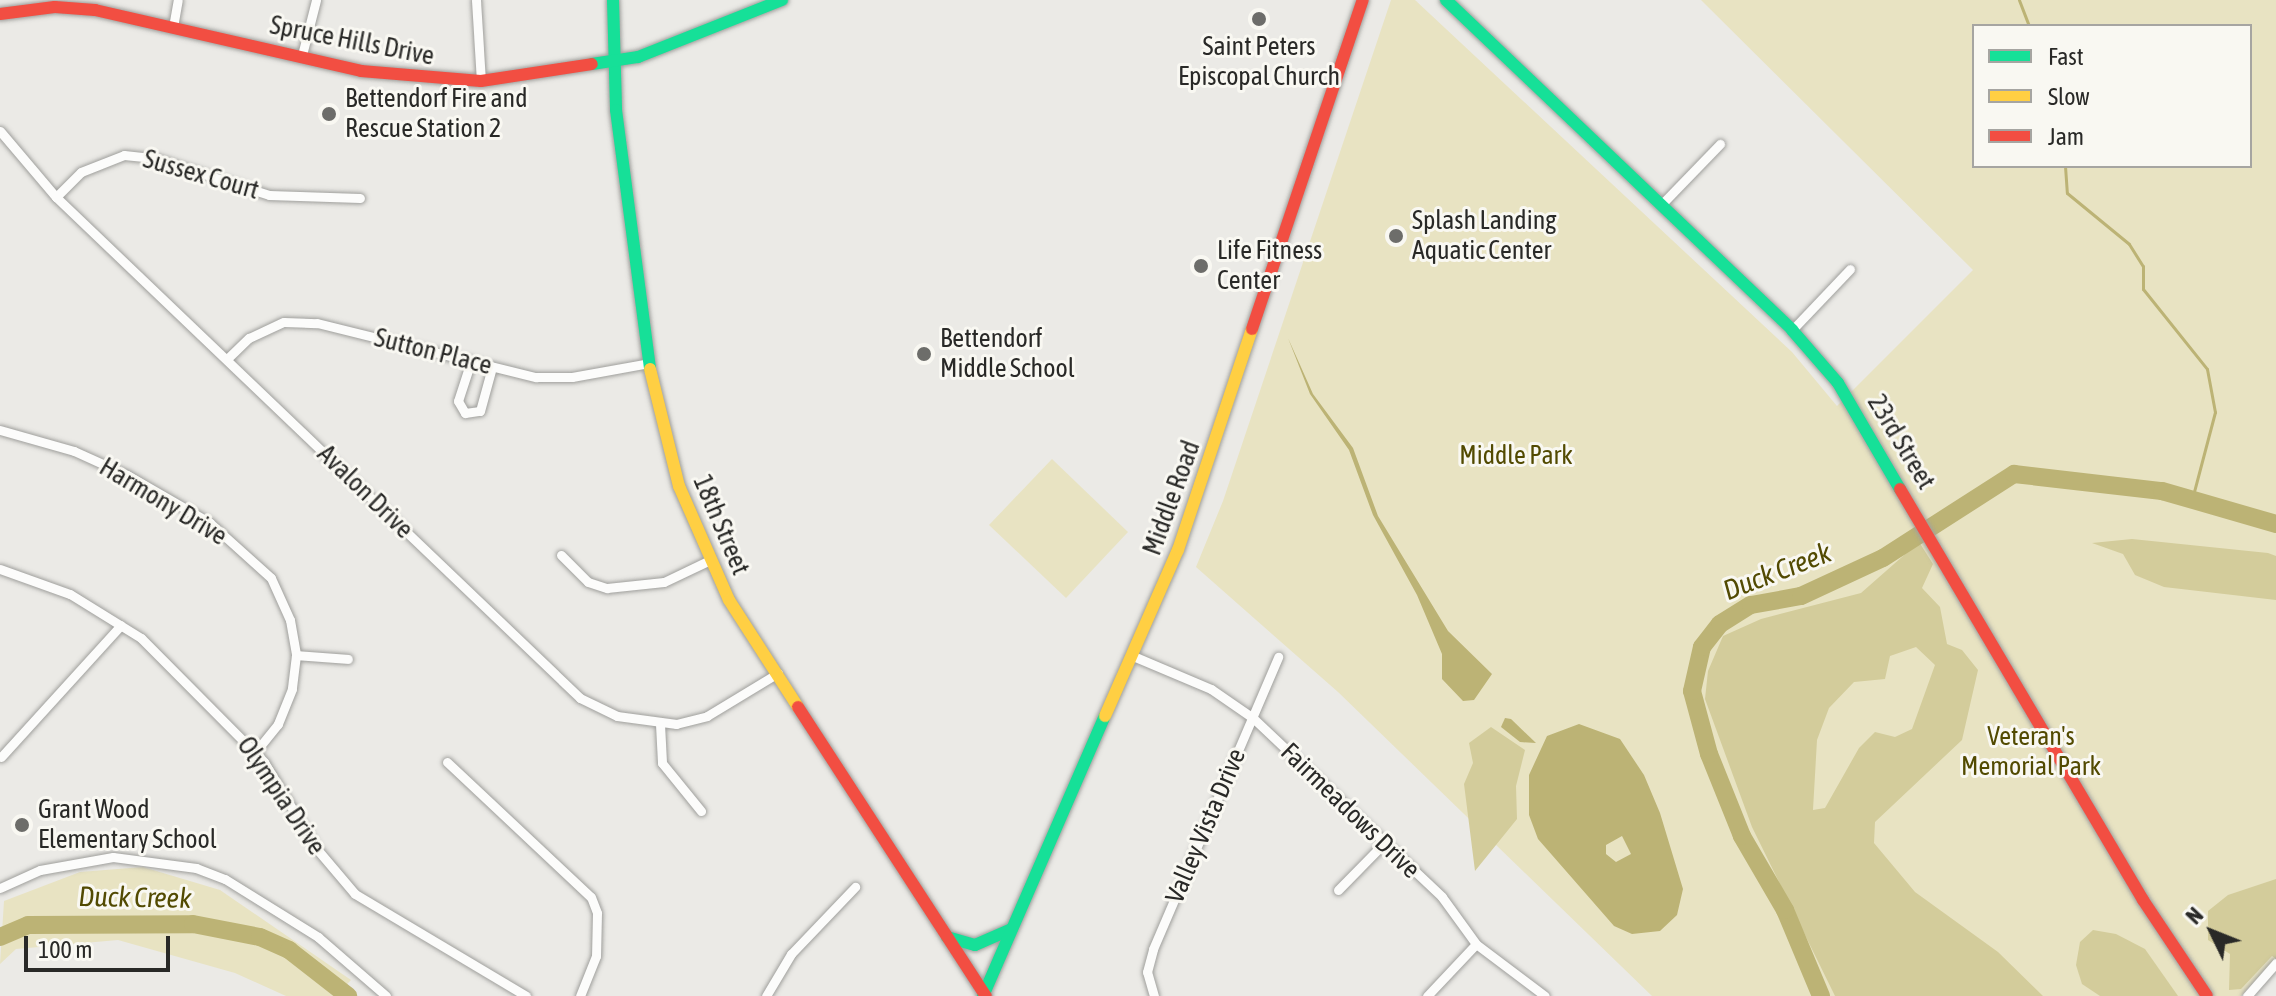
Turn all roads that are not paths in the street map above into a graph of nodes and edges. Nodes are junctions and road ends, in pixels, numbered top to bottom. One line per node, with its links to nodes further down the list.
1 (178, 0): 10 (street)
2 (316, 0): 11 (street)
3 (476, 0): 13 (street)
4 (613, 0): 12 (street, 18th Street)
5 (782, 0): 12 (street, Spruce Hills Drive)
6 (1363, 0): 31 (street, Middle Road)
7 (1446, 0): 18 (street, 23rd Street)
8 (55, 3): 9 (street, Spruce Hills Drive); 10 (street, Spruce Hills Drive)
9 (0, 14)
10 (173, 27): 11 (street, Spruce Hills Drive)
11 (302, 55): 13 (street, Spruce Hills Drive)
12 (614, 63): 13 (street, Spruce Hills Drive); 23 (street, 18th Street)
13 (481, 81)
14 (0, 131): 16 (street, Avalon Drive)
15 (1720, 144): 18 (street)
16 (56, 197): 17 (street, Sussex Court); 21 (street, Avalon Drive)
17 (360, 198)
18 (1661, 205): 20 (street, 23rd Street)
19 (1850, 269): 20 (street)
20 (1792, 330): 57 (street, 23rd Street)
21 (228, 358): 22 (street, Sutton Place); 36 (street, Avalon Drive)
22 (471, 361): 24 (street, Sutton Place); 24 (street)
23 (649, 363): 24 (street, Sutton Place); 27 (street, 18th Street)
24 (492, 367)
25 (0, 430): 30 (street, Harmony Drive)
26 (561, 555): 27 (street)
27 (708, 561): 34 (street, 18th Street)
28 (0, 569): 29 (street, Olympia Drive)
29 (121, 625): 37 (street, Olympia Drive); 38 (street)
30 (296, 655): 33 (street); 37 (street, Harmony Drive)
31 (1133, 656): 35 (street, Fairmeadows Drive); 45 (street, Middle Road)
32 (1278, 657): 35 (street, Valley Vista Drive)
33 (348, 659)
34 (778, 673): 36 (street, Avalon Drive); 46 (street, 18th Street)
35 (1253, 718): 41 (street, Fairmeadows Drive); 54 (street, Valley Vista Drive)
36 (660, 724): 40 (street)
37 (255, 752): 51 (street, Olympia Drive)
38 (1, 757)
39 (447, 762): 52 (street)
40 (701, 811)
41 (1383, 844): 44 (street); 47 (street, Fairmeadows Drive)
42 (855, 887): 53 (street)
43 (0, 888): 50 (street)
44 (1338, 890)
45 (1012, 929): 46 (street); 49 (street, Middle Road)
46 (947, 937): 49 (street, 18th Street)
47 (1476, 944): 55 (street); 56 (street, Fairmeadows Drive)
48 (2276, 963): 58 (street)
49 (984, 995)
50 (386, 996)
51 (526, 996)
52 (580, 996)
53 (766, 996)
54 (1154, 996)
55 (1427, 996)
56 (1545, 996)
57 (2207, 996)
58 (2247, 996)

